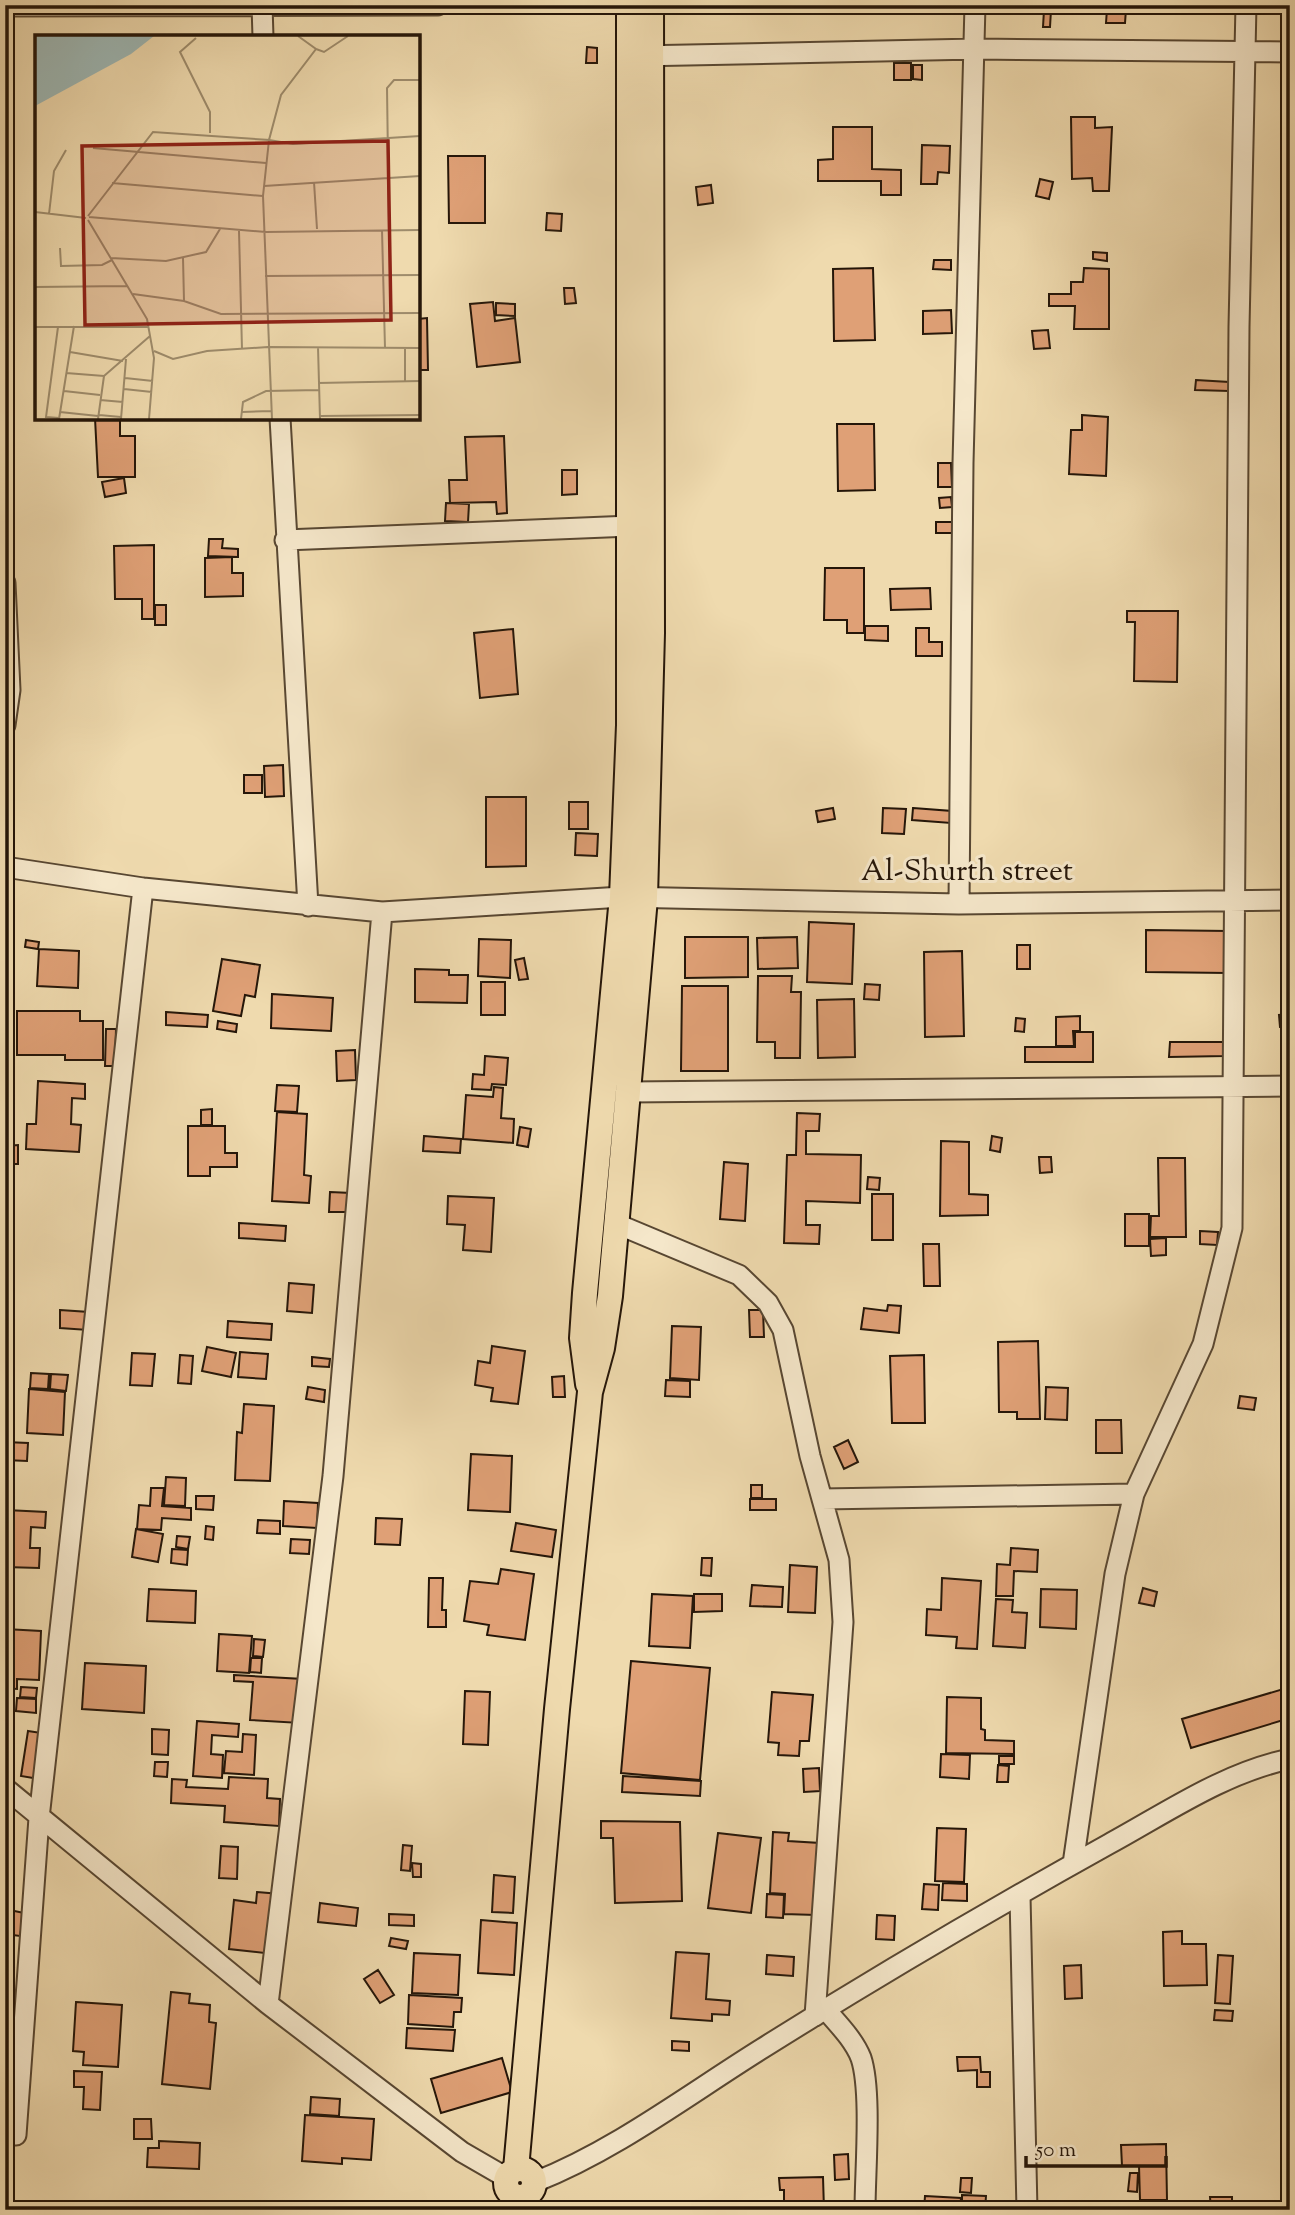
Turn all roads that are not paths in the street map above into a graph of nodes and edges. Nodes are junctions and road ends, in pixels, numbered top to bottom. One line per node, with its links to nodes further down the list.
1 (438, 5): 7 (street)
2 (629, 5): 12 (main road)
3 (651, 5): 12 (main road)
4 (975, 5): 9 (street)
5 (1246, 5): 10 (street)
6 (5, 6): 7 (street)
7 (262, 6): 8 (street)
8 (263, 35)
9 (976, 49): 10 (street); 12 (street); 23 (street)
10 (1246, 52): 11 (street); 22 (street)
11 (1290, 52)
12 (640, 56): 14 (main road); 20 (main road)
13 (279, 420): 15 (street)
14 (631, 526): 15 (street); 20 (main road)
15 (285, 540): 24 (street)
16 (5, 583): 17 (street)
17 (5, 725)
18 (5, 867): 19 (street, Al-Shurth street)
19 (143, 888): 24 (street, Al-Shurth street); 35 (street)
20 (633, 897): 23 (street, Al-Shurth street); 25 (street, Al-Shurth street); 28 (main road); 30 (main road)
21 (1290, 900): 22 (street, Al-Shurth street)
22 (1236, 901): 23 (street, Al-Shurth street); 26 (street)
23 (959, 904)
24 (307, 906): 25 (street, Al-Shurth street)
25 (382, 912): 38 (street)
26 (1234, 1086): 27 (street); 28 (street); 31 (street)
27 (1290, 1086)
28 (629, 1092): 29 (main road)
29 (617, 1224): 30 (main road); 32 (street)
30 (590, 1392): 41 (main road)
31 (1134, 1494): 32 (street); 36 (street)
32 (822, 1499): 39 (street)
33 (1290, 1759): 36 (street)
34 (5, 1788): 35 (street)
35 (39, 1818): 38 (street); 40 (street)
36 (1073, 1864): 37 (street)
37 (1020, 1896): 39 (street); 43 (street)
38 (268, 2004): 41 (street)
39 (820, 2013): 41 (street); 42 (street)
40 (16, 2135)
41 (519, 2187)
42 (865, 2210)
43 (1027, 2210)

